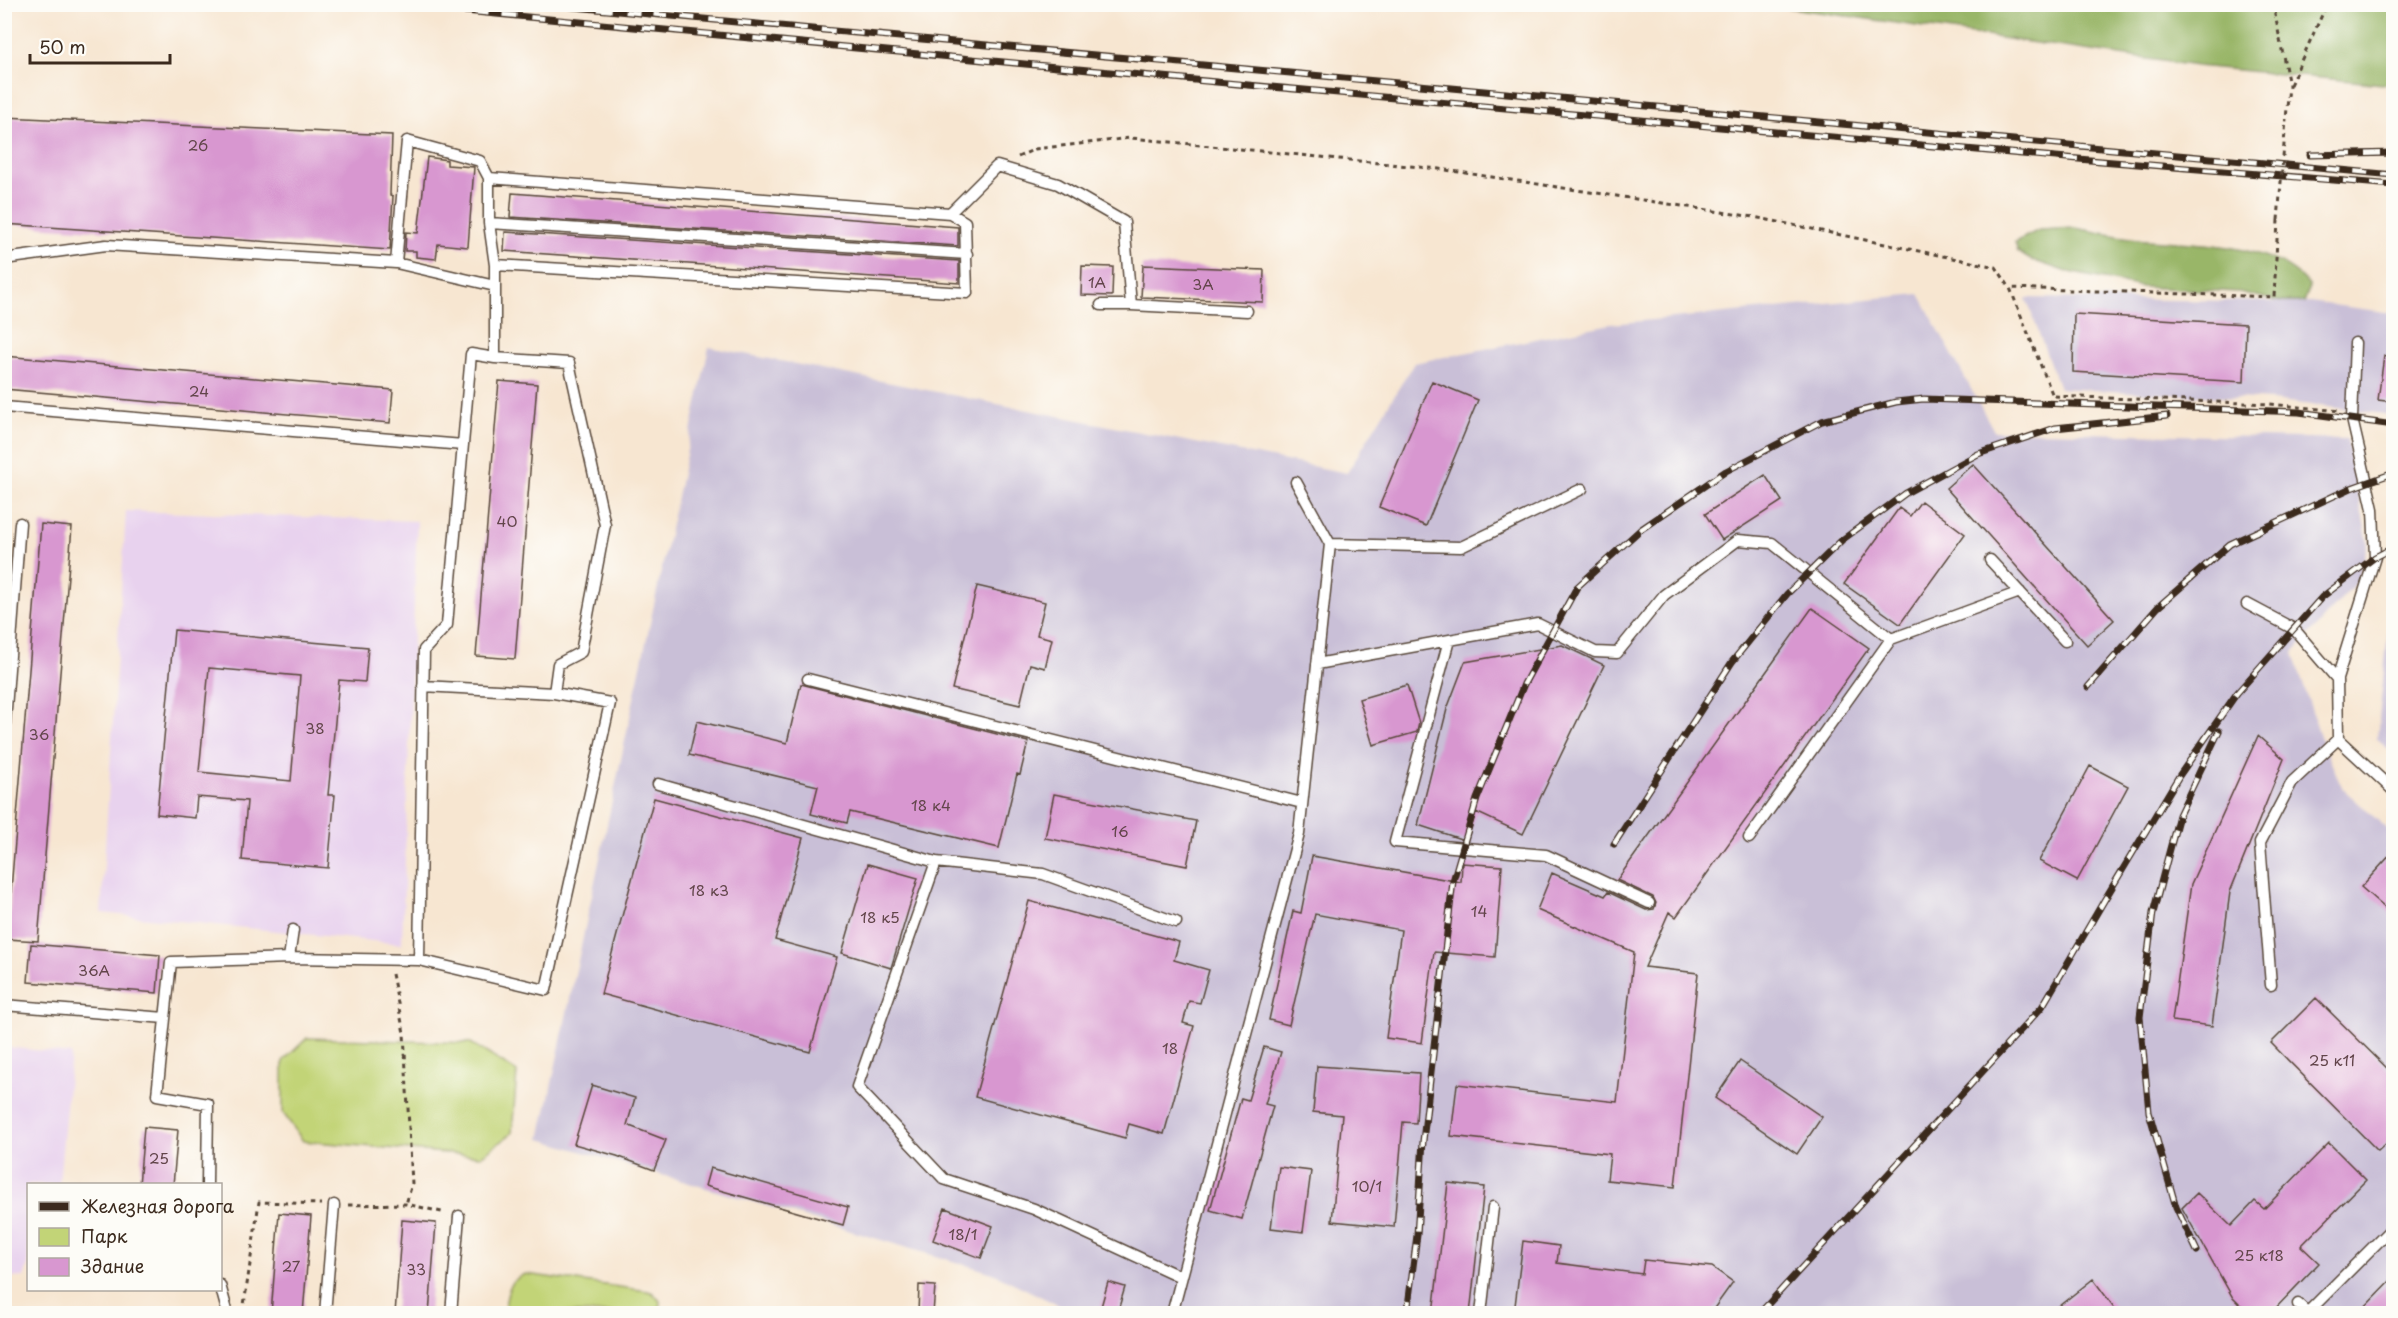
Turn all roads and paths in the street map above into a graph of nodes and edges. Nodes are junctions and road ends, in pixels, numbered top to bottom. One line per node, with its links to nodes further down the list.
1 (2273, 4): 3 (path)
2 (2327, 4): 3 (path)
3 (2289, 86): 13 (path, bridge)
4 (997, 166): 6 (lane); 13 (path); 15 (lane)
5 (489, 178): 6 (lane); 7 (lane); 10 (lane)
6 (950, 213): 8 (lane)
7 (489, 223): 8 (lane); 11 (lane)
8 (967, 254): 11 (lane)
9 (4, 259): 10 (lane)
10 (396, 263): 12 (lane)
11 (495, 265): 12 (lane)
12 (495, 286): 18 (lane)
13 (2010, 288): 20 (path)
14 (1101, 305): 15 (lane)
15 (1131, 305): 16 (lane)
16 (1247, 311)
17 (2355, 343): 20 (lane)
18 (495, 358): 21 (lane); 36 (lane)
19 (4, 407): 21 (lane)
20 (2352, 412): 33 (lane)
21 (463, 445): 35 (lane)
22 (1296, 482): 25 (lane)
23 (1582, 489): 25 (lane)
24 (20, 523): 37 (lane)
25 (1330, 543): 32 (lane)
26 (1990, 560): 27 (lane)
27 (2020, 592): 29 (lane); 31 (lane)
28 (2247, 604): 33 (lane)
29 (1892, 639): 30 (lane); 42 (lane)
30 (1449, 640): 32 (lane); 44 (lane)
31 (2065, 641)
32 (1317, 664): 41 (lane)
33 (2337, 679): 38 (lane)
34 (808, 680): 41 (lane)
35 (423, 687): 36 (lane); 49 (lane)
36 (554, 693): 49 (lane)
37 (4, 735)
38 (2338, 739): 40 (lane); 50 (lane)
39 (658, 784): 43 (lane)
40 (2394, 791)
41 (1302, 803): 59 (lane)
42 (1749, 838)
43 (936, 862): 45 (lane); 59 (lane)
44 (1649, 903)
45 (1176, 922)
46 (293, 930): 47 (lane)
47 (289, 958): 48 (lane); 52 (lane)
48 (389, 959): 49 (lane); 54 (path)
49 (418, 960)
50 (2271, 985)
51 (4, 1005): 52 (lane)
52 (165, 1018): 53 (lane)
53 (207, 1183)
54 (406, 1204)
55 (334, 1205): 64 (lane)
56 (1493, 1207): 67 (lane)
57 (459, 1216): 65 (lane)
58 (2394, 1226): 62 (lane)
59 (1181, 1277): 66 (lane)
60 (222, 1291): 63 (lane)
61 (2298, 1304): 62 (lane)
62 (2308, 1313)
63 (228, 1314)
64 (325, 1314)
65 (451, 1314)
66 (1172, 1314)
67 (1481, 1314)

